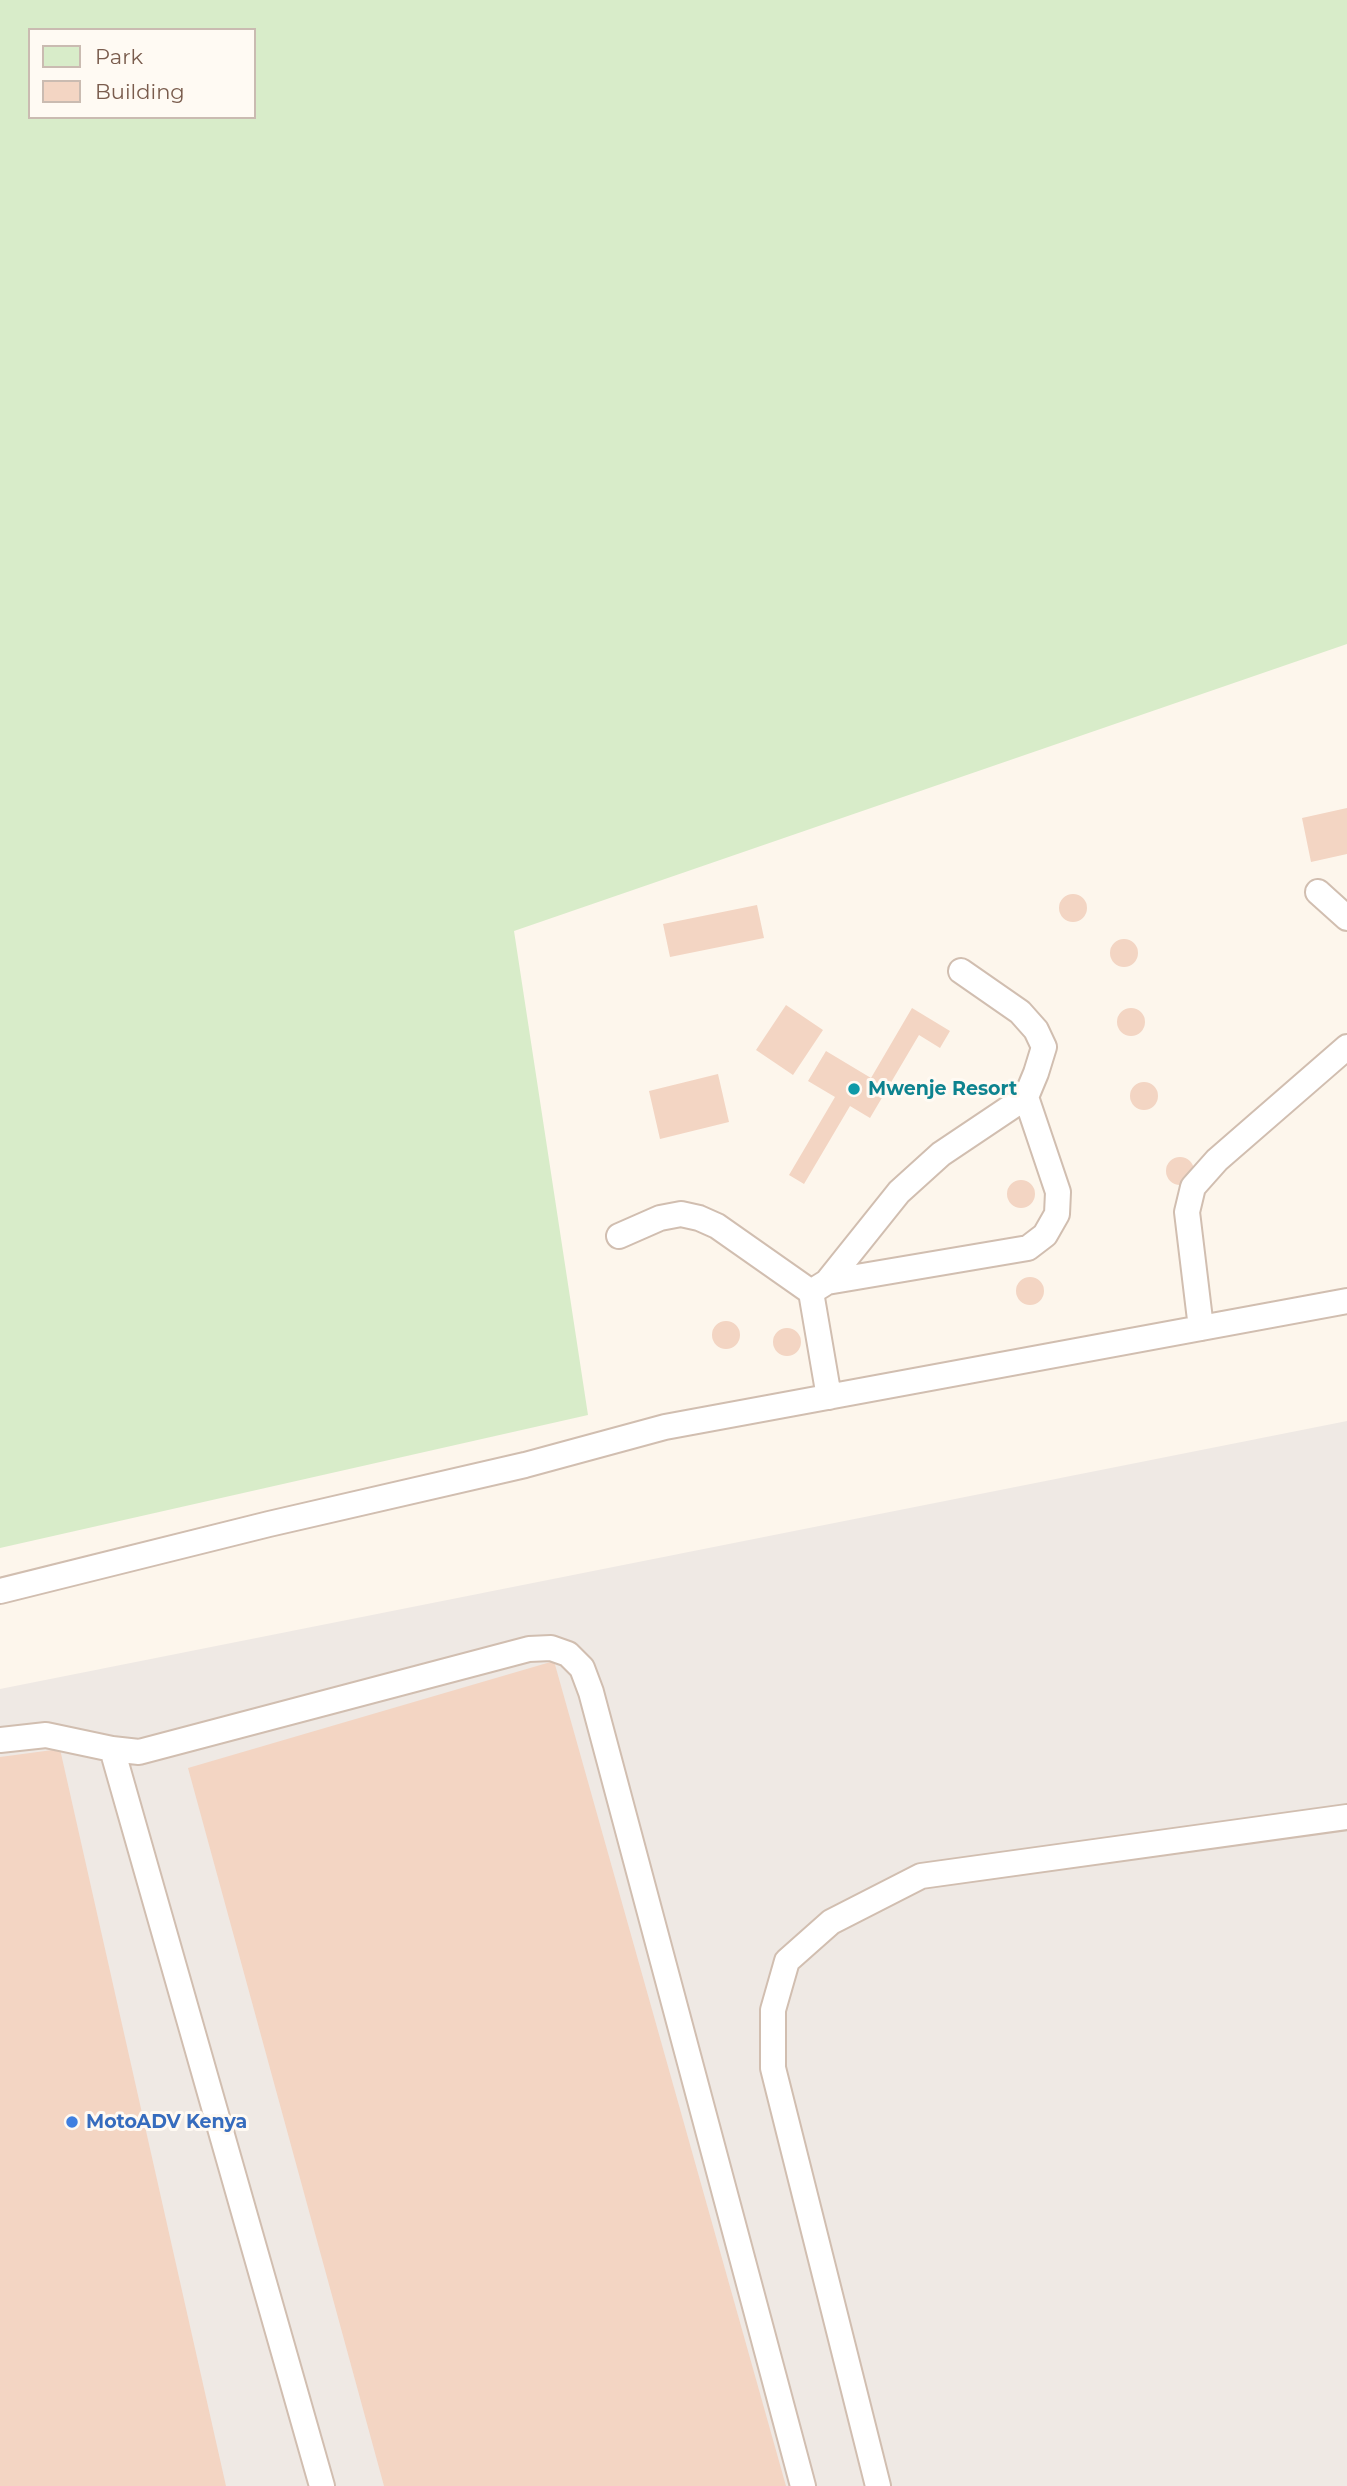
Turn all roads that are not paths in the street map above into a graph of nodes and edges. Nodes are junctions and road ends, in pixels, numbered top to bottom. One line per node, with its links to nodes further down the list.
1 (1318, 892): 2 (lane)
2 (1347, 918)
3 (961, 971): 5 (lane)
4 (1347, 1047): 9 (lane)
5 (1026, 1097): 7 (lane); 7 (lane)
6 (619, 1237): 7 (lane)
7 (819, 1287): 10 (lane)
8 (1347, 1301): 9 (lane)
9 (1201, 1328): 10 (lane)
10 (829, 1397): 11 (lane)
11 (0, 1591)
12 (0, 1740): 13 (lane)
13 (112, 1749): 15 (lane); 16 (lane)
14 (1347, 1816): 17 (lane)
15 (322, 2486)
16 (803, 2486)
17 (878, 2486)

